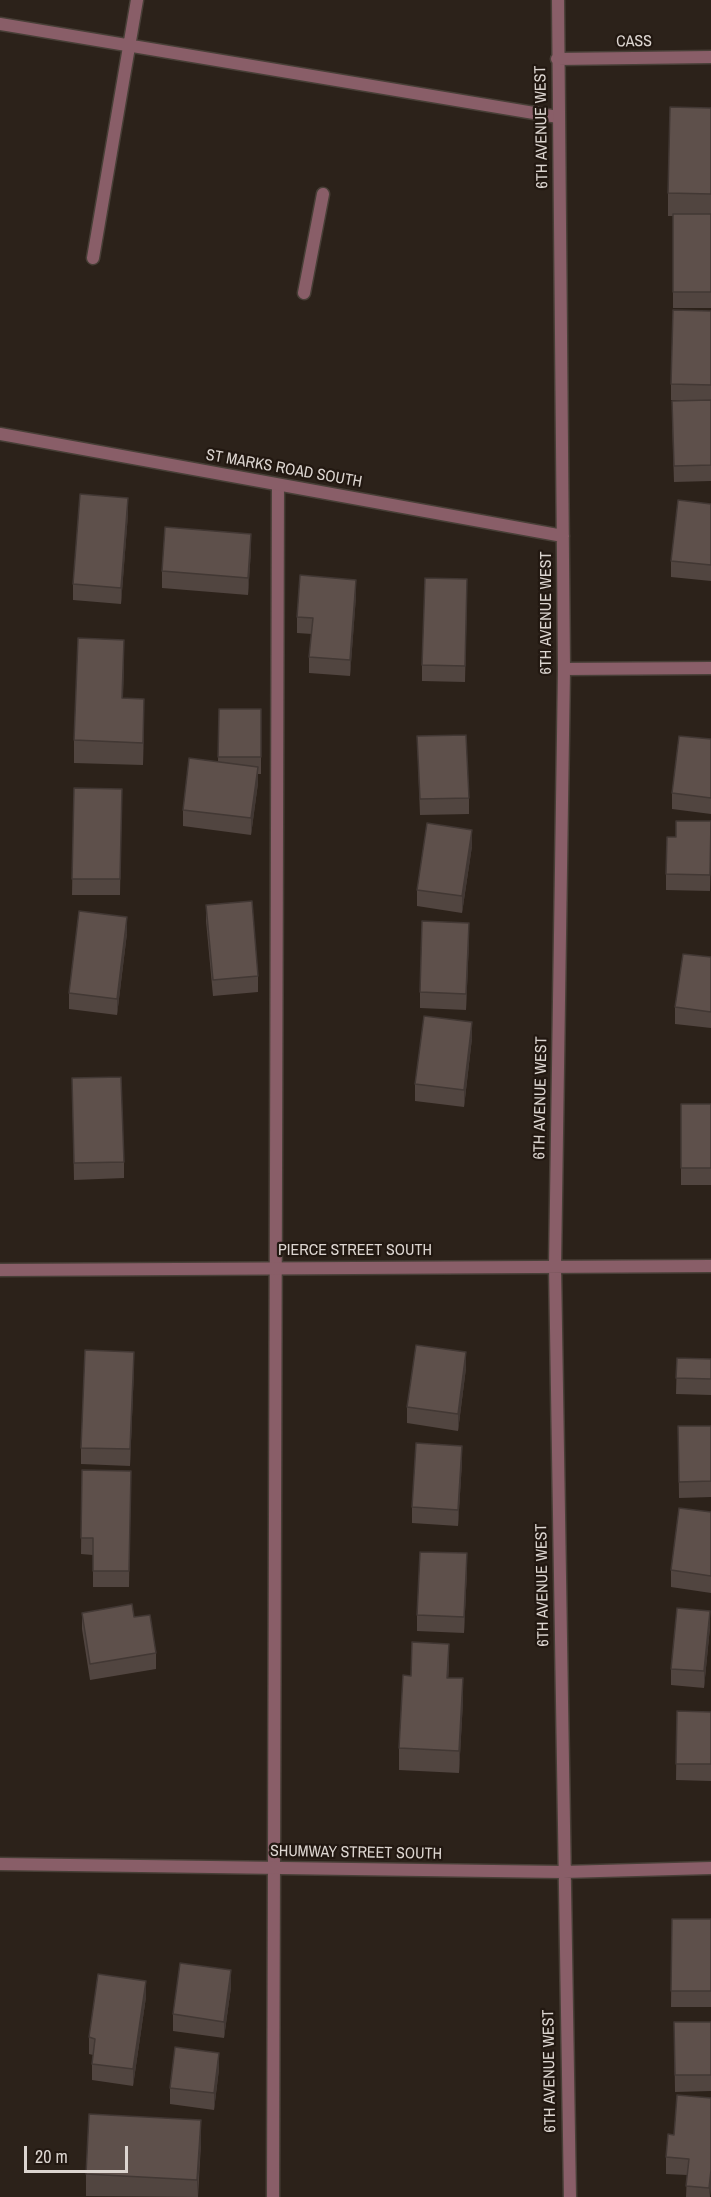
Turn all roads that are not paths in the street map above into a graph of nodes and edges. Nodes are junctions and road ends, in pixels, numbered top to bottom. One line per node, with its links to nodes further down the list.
1 (137, 0): 4 (street)
2 (558, 0): 6 (street, 6TH AVENUE WEST)
3 (0, 24): 4 (street)
4 (129, 45): 7 (street); 9 (street)
5 (711, 57): 6 (street, CASS)
6 (557, 59): 7 (street, 6TH AVENUE WEST)
7 (558, 117): 13 (street, 6TH AVENUE WEST)
8 (323, 194): 10 (street)
9 (93, 258)
10 (304, 293)
11 (0, 434): 12 (street, ST MARKS ROAD SOUTH)
12 (278, 485): 13 (street, ST MARKS ROAD SOUTH); 18 (street)
13 (563, 536): 15 (street, 6TH AVENUE WEST)
14 (711, 668): 15 (street)
15 (564, 669): 16 (street, 6TH AVENUE WEST)
16 (555, 1266): 17 (street, PIERCE STREET SOUTH); 18 (street, PIERCE STREET SOUTH); 23 (street, 6TH AVENUE WEST)
17 (711, 1266)
18 (277, 1268): 19 (street, PIERCE STREET SOUTH); 21 (street)
19 (0, 1270)
20 (0, 1864): 21 (street, SHUMWAY STREET SOUTH)
21 (273, 1868): 23 (street, SHUMWAY STREET SOUTH); 24 (street)
22 (711, 1868): 23 (street, SHUMWAY STREET SOUTH)
23 (563, 1872): 25 (street, 6TH AVENUE WEST)
24 (273, 2197)
25 (570, 2197)

